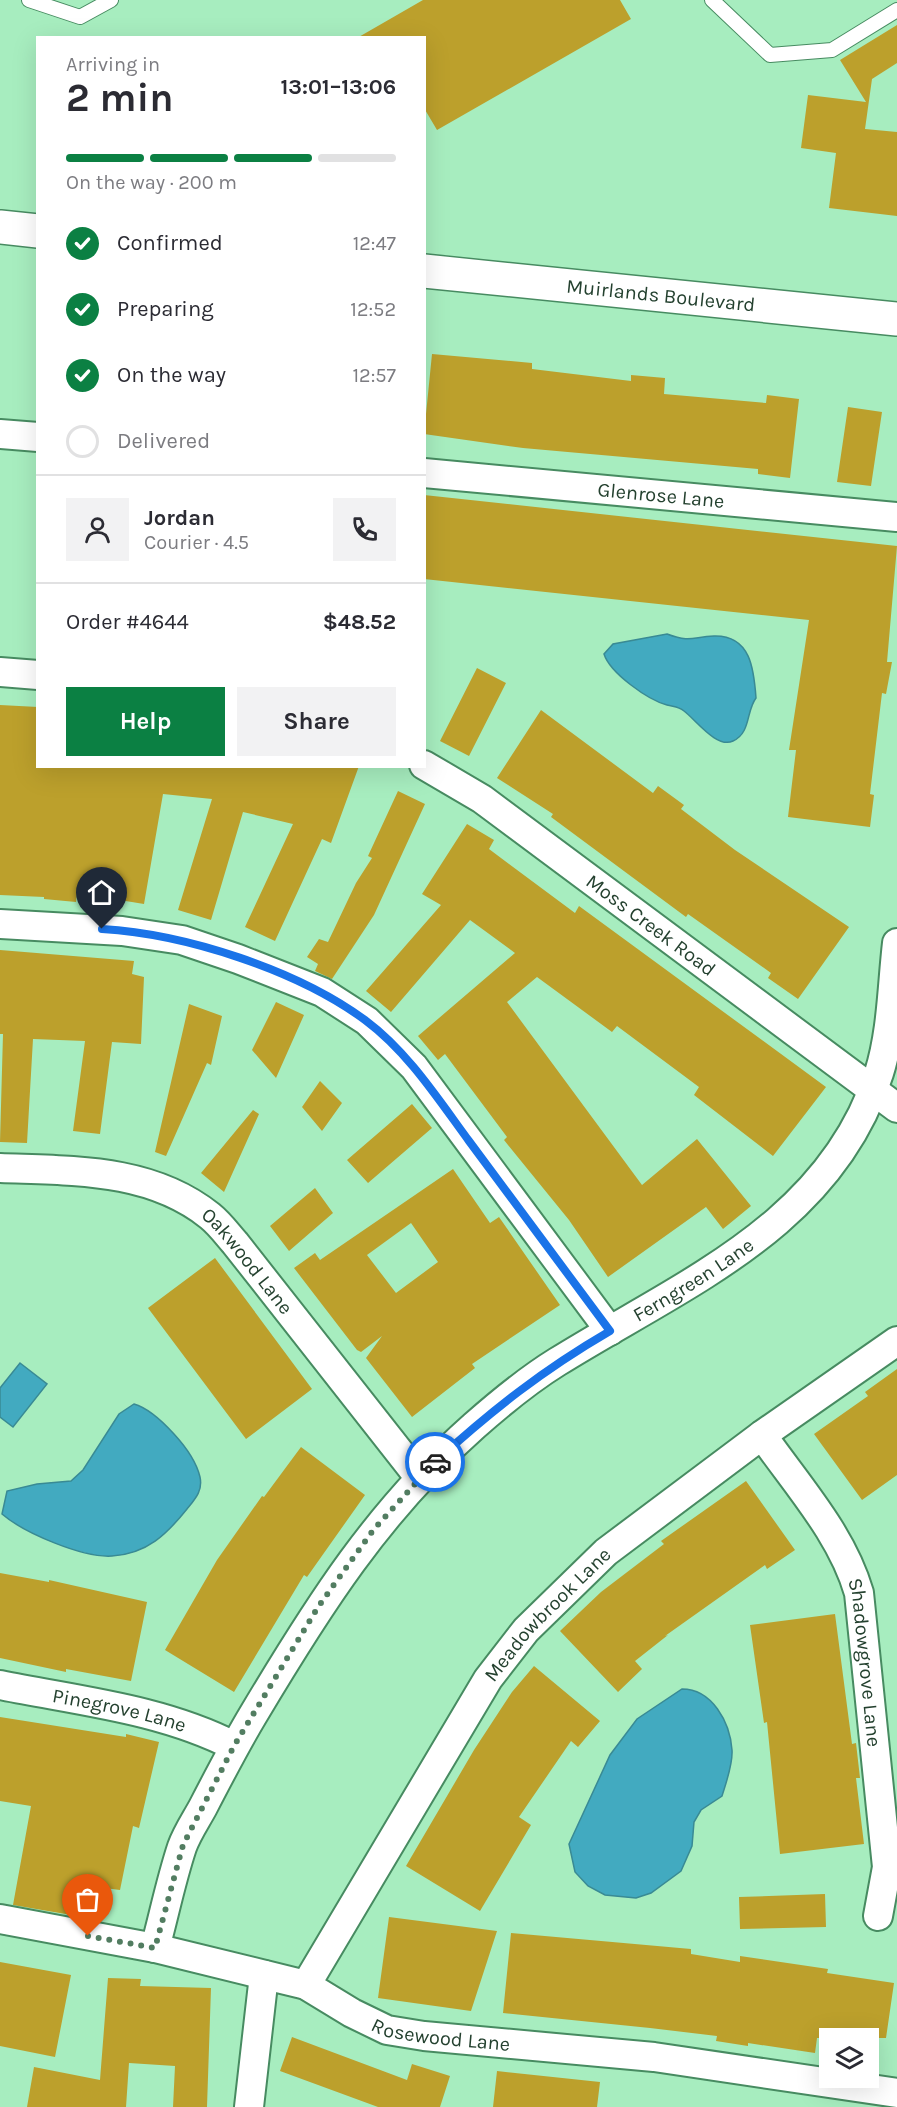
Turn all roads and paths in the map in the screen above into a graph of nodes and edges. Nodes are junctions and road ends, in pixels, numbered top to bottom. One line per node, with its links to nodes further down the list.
1 (29, 0): 2 (lane)
2 (111, 0)
3 (712, 0): 4 (lane)
4 (897, 10)
5 (0, 227): 6 (main road)
6 (36, 231)
7 (426, 270): 8 (main road, Muirlands Boulevard)
8 (897, 319)
9 (0, 434): 10 (street)
10 (36, 437)
11 (426, 473): 12 (street, Glenrose Lane)
12 (897, 517)
13 (0, 672): 14 (street)
14 (36, 675)
15 (426, 766): 18 (street, Moss Creek Road)
16 (0, 924): 21 (street)
17 (897, 943): 18 (street, Ferngreen Lane)
18 (872, 1090): 19 (street); 21 (street, Ferngreen Lane)
19 (897, 1108)
20 (0, 1168): 24 (street, Oakwood Lane)
21 (610, 1331): 24 (street, Ferngreen Lane)
22 (897, 1341): 23 (street, Meadowbrook Lane)
23 (762, 1435): 27 (street, Shadowgrove Lane); 31 (street, Meadowbrook Lane)
24 (419, 1477): 26 (street, Ferngreen Lane)
25 (0, 1685): 26 (street, Pinegrove Lane)
26 (234, 1746): 29 (street, Ferngreen Lane)
27 (878, 1916)
28 (0, 1919): 29 (street, Rosewood Lane)
29 (155, 1948): 30 (street, Rosewood Lane)
30 (264, 1975): 31 (street, Rosewood Lane); 33 (street)
31 (306, 1985): 32 (street, Rosewood Lane)
32 (897, 2093)
33 (249, 2107)

